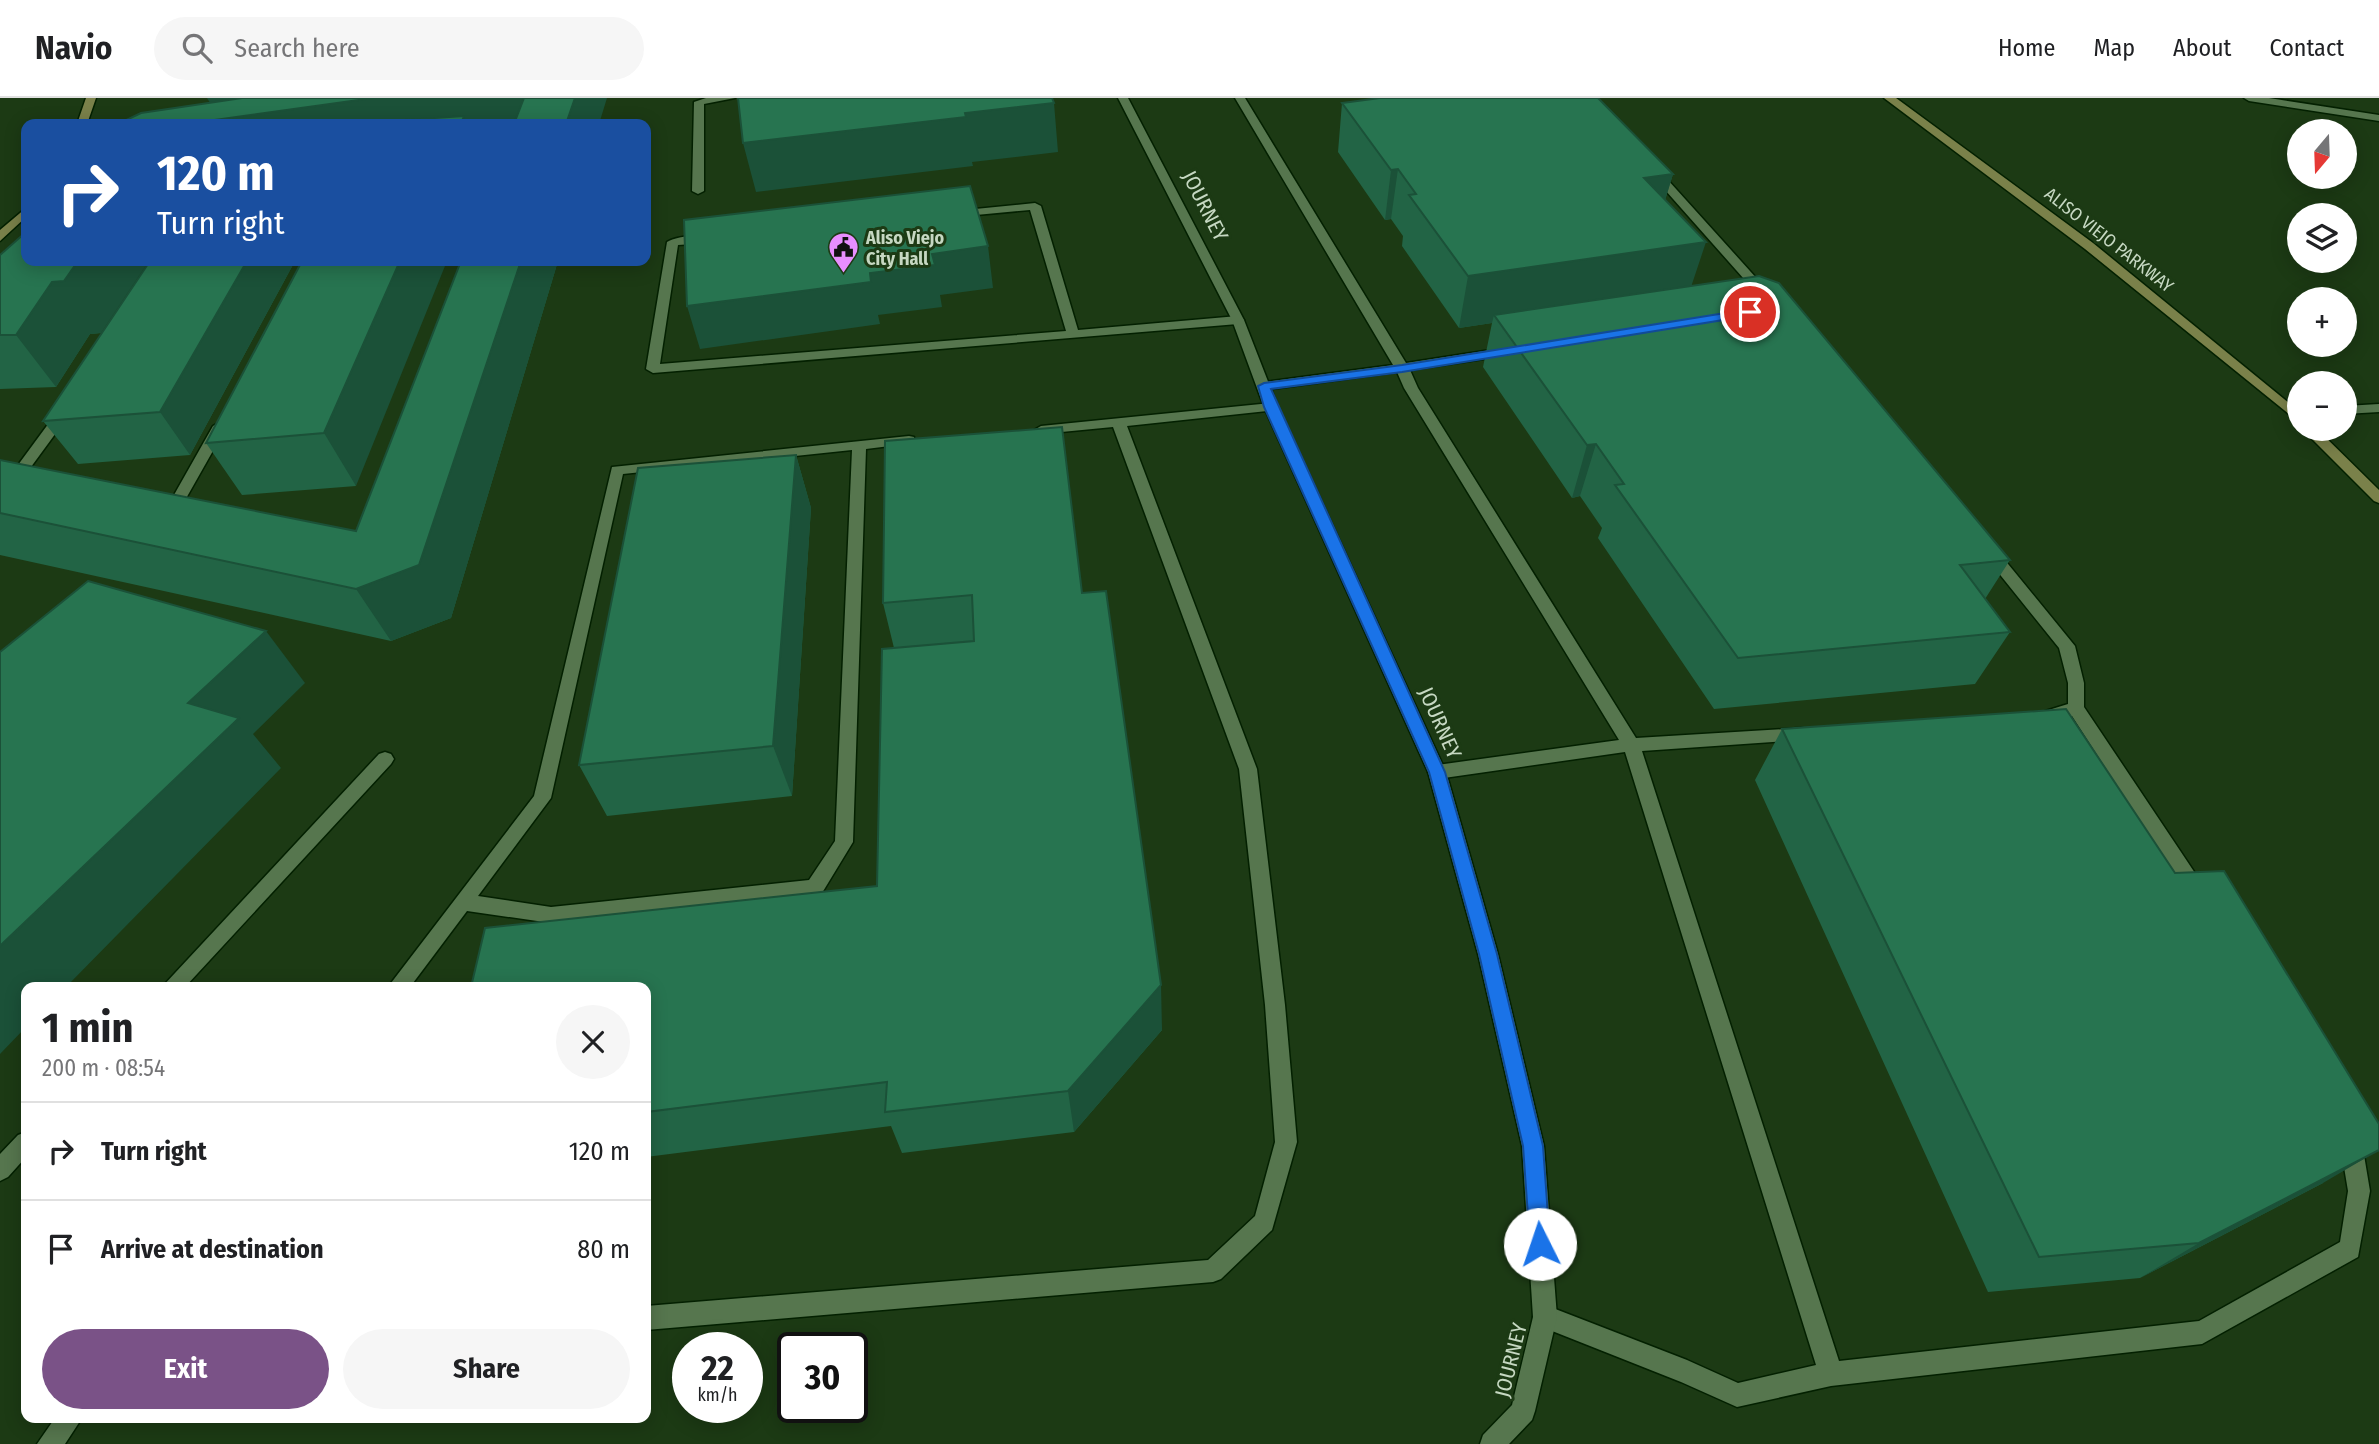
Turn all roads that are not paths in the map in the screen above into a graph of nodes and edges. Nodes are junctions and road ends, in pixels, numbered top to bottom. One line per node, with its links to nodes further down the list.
1 (92, 98): 8 (main road)
2 (730, 98): 10 (street)
3 (1123, 98): 16 (street, JOURNEY)
4 (1240, 98): 19 (street)
5 (1889, 98): 23 (main road, ALISO VIEJO PARKWAY)
6 (2249, 98): 7 (street)
7 (2379, 118)
8 (84, 119)
9 (1646, 162): 15 (street)
10 (698, 191)
11 (21, 216): 13 (main road)
12 (938, 216): 17 (street)
13 (0, 237)
14 (715, 238): 17 (street)
15 (1762, 310)
16 (1238, 320): 17 (street); 20 (street, JOURNEY)
17 (1073, 334)
18 (1525, 348): 19 (street)
19 (1402, 368): 20 (street); 39 (street)
20 (1264, 386): 22 (street, JOURNEY)
21 (71, 403): 32 (street)
22 (1271, 407): 27 (street); 41 (street, JOURNEY)
23 (2287, 407)
24 (2379, 408): 25 (street)
25 (2357, 409)
26 (225, 417): 34 (street)
27 (1119, 424): 28 (street); 50 (street)
28 (1023, 431)
29 (927, 439): 31 (street)
30 (2321, 441): 33 (main road)
31 (859, 444): 42 (street); 42 (street)
32 (23, 469)
33 (2379, 498)
34 (177, 502)
35 (1979, 539): 36 (street)
36 (2076, 708): 37 (street); 43 (street)
37 (2030, 720)
38 (1824, 733): 39 (street)
39 (1631, 745): 41 (street); 51 (street)
40 (385, 760): 44 (street)
41 (1437, 772): 49 (street, JOURNEY)
42 (462, 902): 45 (street)
43 (2211, 914)
44 (177, 982)
45 (402, 982)
46 (2346, 1119): 51 (street)
47 (21, 1147): 48 (street)
48 (0, 1170)
49 (1545, 1317): 51 (street); 54 (street, JOURNEY)
50 (651, 1318)
51 (1831, 1374)
52 (66, 1423): 53 (street)
53 (49, 1444)
54 (1492, 1444)

